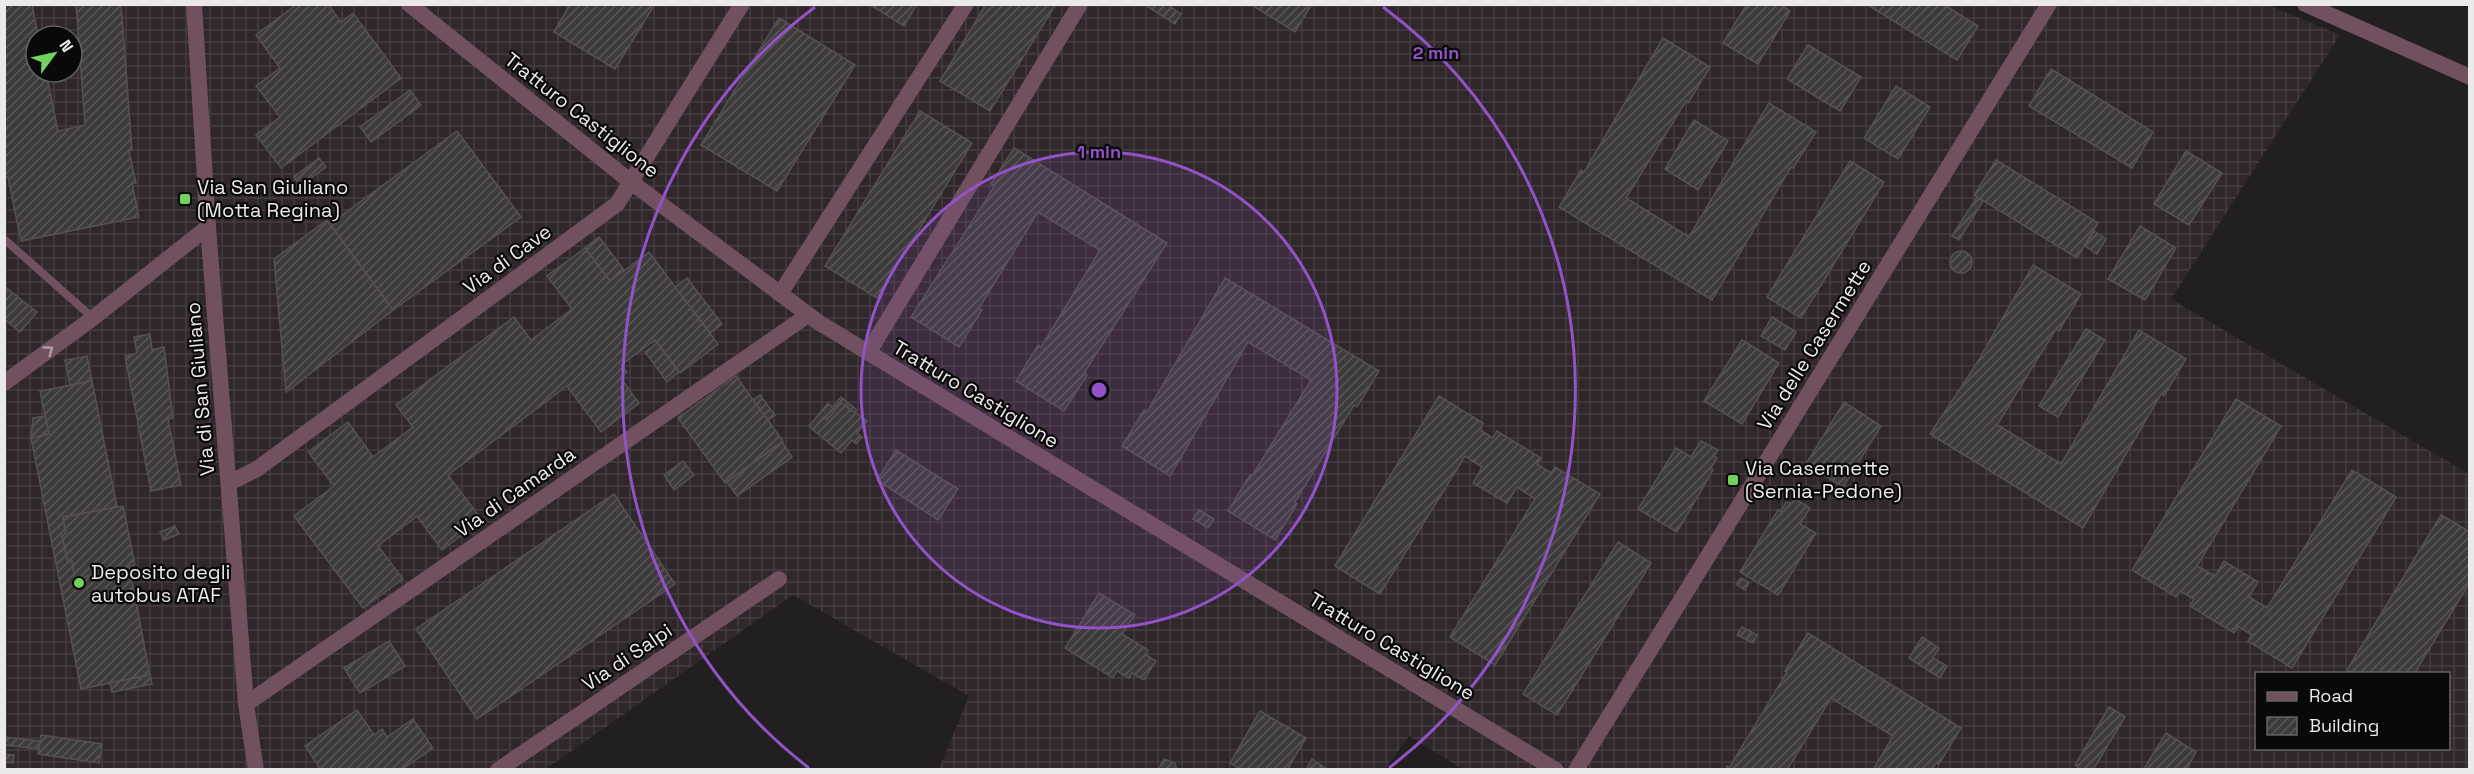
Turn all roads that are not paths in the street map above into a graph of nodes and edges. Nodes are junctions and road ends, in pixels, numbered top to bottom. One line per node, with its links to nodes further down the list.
1 (194, 4): 10 (street, Via di San Giuliano)
2 (409, 4): 9 (street, Tratturo Castiglione)
3 (742, 4): 9 (street, Via di Cave)
4 (966, 4): 12 (street)
5 (1080, 4): 15 (street)
6 (2049, 4): 23 (street, Via delle Casermette)
7 (2305, 4): 8 (street)
8 (2469, 77)
9 (631, 182): 12 (street, Tratturo Castiglione); 17 (street, Via di Cave)
10 (208, 227): 14 (street); 17 (street, Via di San Giuliano)
11 (4, 238): 14 (lane)
12 (780, 294): 13 (street, Tratturo Castiglione)
13 (808, 315): 15 (street, Tratturo Castiglione); 19 (street, Via di Camarda)
14 (93, 318): 16 (street, one-way to 14)
15 (868, 353): 22 (street, Tratturo Castiglione)
16 (4, 383)
17 (229, 483): 19 (street, Via di San Giuliano)
18 (779, 579): 21 (street, Via di Salpi)
19 (246, 704): 20 (street, Via di San Giuliano)
20 (256, 770)
21 (498, 770)
22 (1556, 770)
23 (1576, 770)

